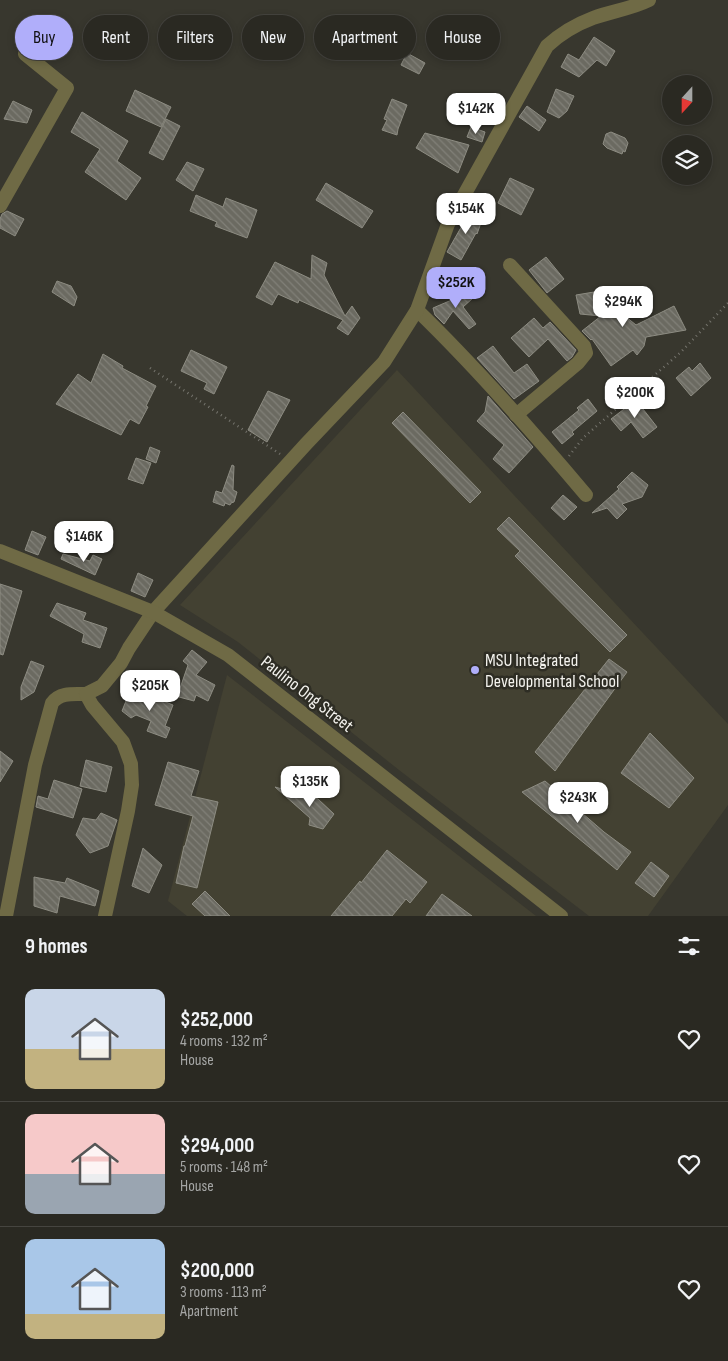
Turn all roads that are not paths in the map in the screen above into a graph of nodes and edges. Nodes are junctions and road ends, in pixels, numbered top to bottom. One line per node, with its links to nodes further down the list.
1 (649, 0): 5 (street)
2 (32, 60): 3 (street)
3 (0, 206)
4 (510, 265): 6 (street)
5 (417, 310): 6 (street); 9 (street)
6 (516, 415): 7 (street)
7 (586, 495)
8 (0, 551): 9 (street, Paulino Ong Street)
9 (153, 612): 10 (street); 13 (street, Paulino Ong Street)
10 (86, 694): 11 (street); 12 (street)
11 (6, 916)
12 (105, 916)
13 (561, 916)

